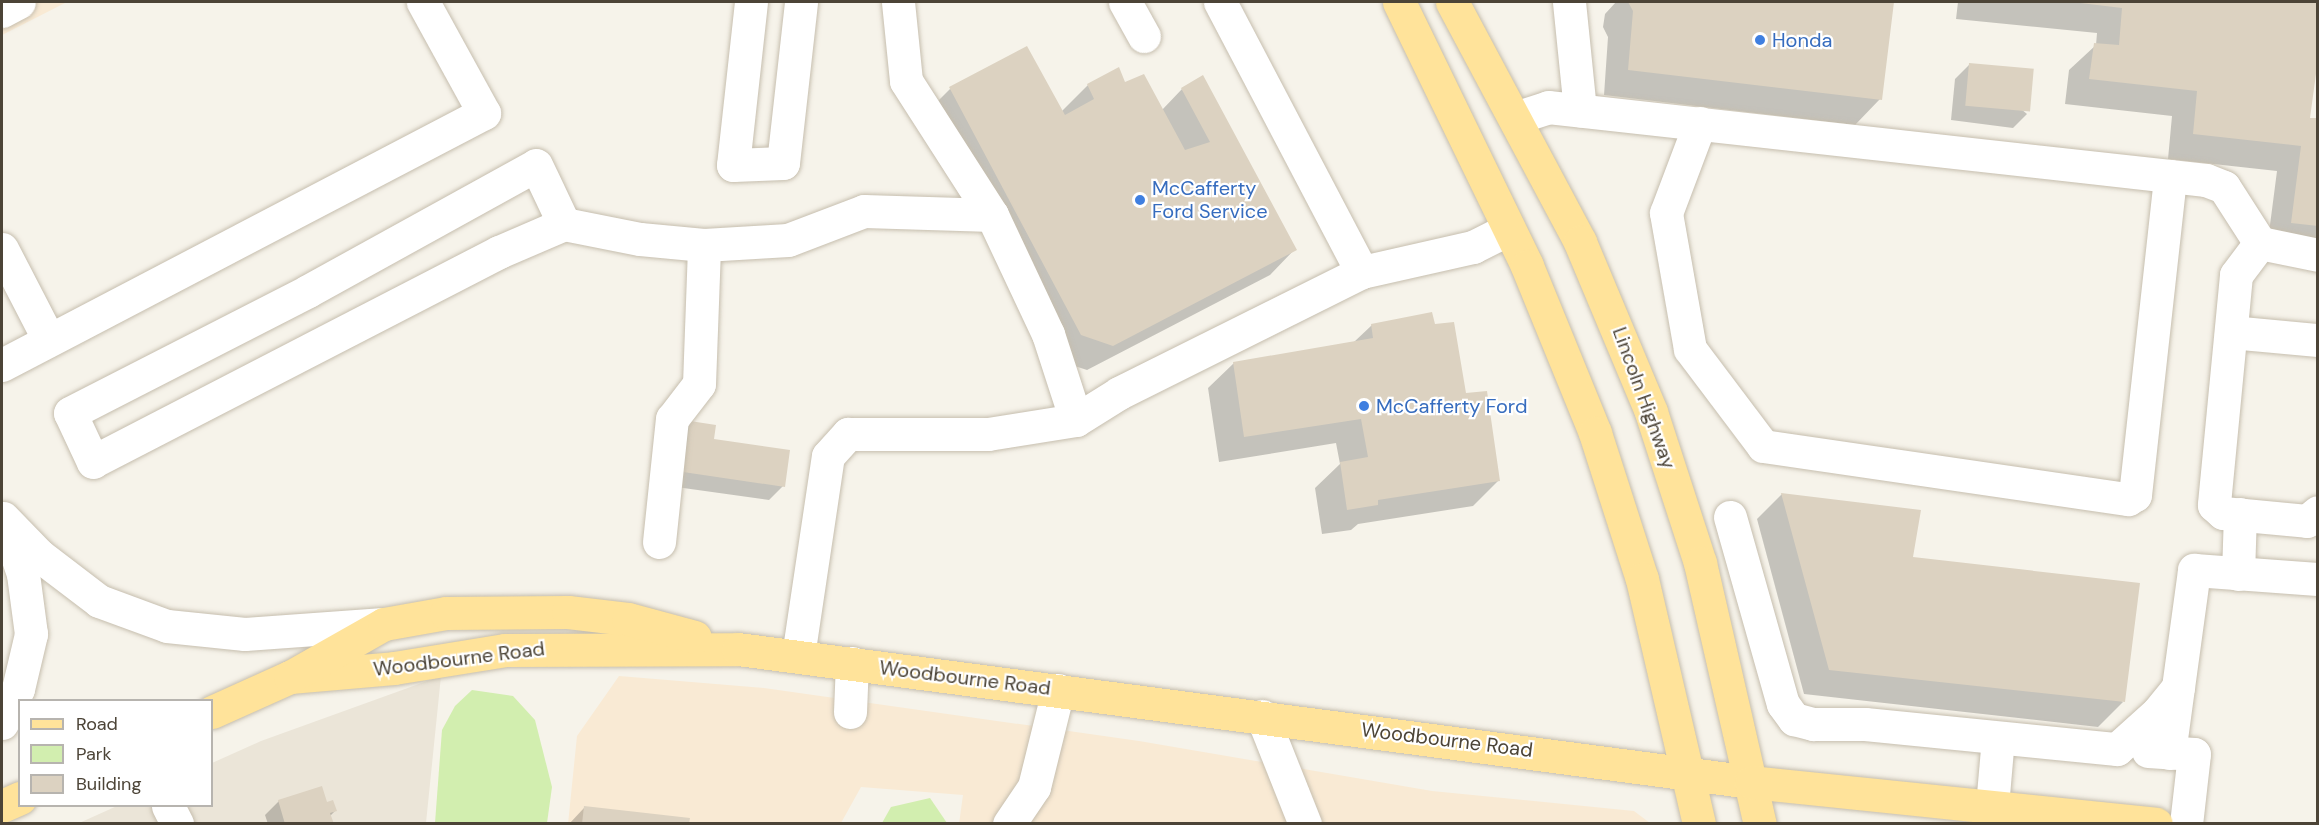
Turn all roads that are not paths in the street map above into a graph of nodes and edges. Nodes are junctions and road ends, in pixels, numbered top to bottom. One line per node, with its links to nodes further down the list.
1 (20, 2): 11 (street)
2 (423, 2): 26 (street)
3 (751, 2): 4 (street)
4 (801, 2)
5 (898, 2): 17 (street)
6 (1125, 2): 12 (street)
7 (1220, 2): 24 (street)
8 (1399, 2): 19 (main road)
9 (1452, 2): 14 (main road, Lincoln Highway)
10 (1569, 2): 13 (street)
11 (2, 11)
12 (1144, 36)
13 (1580, 110): 14 (street); 15 (street)
14 (1515, 118): 40 (main road, Lincoln Highway)
15 (1700, 123): 16 (street); 16 (street)
16 (2170, 176): 20 (street)
17 (992, 215): 21 (street); 29 (street)
18 (564, 224): 18 (street); 21 (street)
19 (1509, 229): 24 (street); 53 (main road)
20 (2260, 243): 23 (street); 25 (street)
21 (704, 245): 34 (street)
22 (2, 249): 26 (street)
23 (2318, 255)
24 (1362, 272): 29 (street)
25 (2231, 332): 27 (street); 31 (street)
26 (49, 340): 28 (street)
27 (2318, 340)
28 (3, 362)
29 (1076, 420): 41 (street)
30 (2318, 512): 31 (street)
31 (2240, 514): 35 (street)
32 (2, 516): 37 (street); 49 (street)
33 (1730, 517): 38 (street)
34 (659, 542)
35 (2238, 574): 36 (street); 44 (street)
36 (2318, 579)
37 (384, 624): 39 (main road, Woodbourne Road); 43 (main road, Woodbourne Road)
38 (1763, 639): 40 (street); 50 (street)
39 (738, 649): 41 (main road, Woodbourne Road); 43 (main road, Woodbourne Road)
40 (1721, 649): 54 (main road, Lincoln Highway)
41 (798, 656): 42 (main road, Woodbourne Road)
42 (852, 663): 45 (main road, Woodbourne Road); 47 (street)
43 (290, 677): 46 (main road, Woodbourne Road)
44 (2178, 687): 51 (street); 52 (street)
45 (1058, 690): 48 (main road, Woodbourne Road); 61 (street)
46 (213, 712)
47 (850, 712)
48 (1262, 716): 53 (main road, Woodbourne Road); 62 (street)
49 (2, 723)
50 (1998, 738): 51 (street); 57 (street)
51 (2116, 749): 52 (street)
52 (2169, 753): 66 (street)
53 (1687, 771): 54 (main road, Woodbourne Road); 63 (main road)
54 (1751, 782): 57 (main road, Woodbourne Road); 64 (main road, Lincoln Highway)
55 (18, 799): 56 (main road)
56 (2, 806)
57 (1992, 806): 59 (main road, Woodbourne Road)
58 (168, 807): 60 (street)
59 (2029, 817): 65 (main road, Woodbourne Road)
60 (177, 824)
61 (1009, 824)
62 (1305, 824)
63 (1699, 824)
64 (1760, 824)
65 (2156, 824)
66 (2186, 824)

